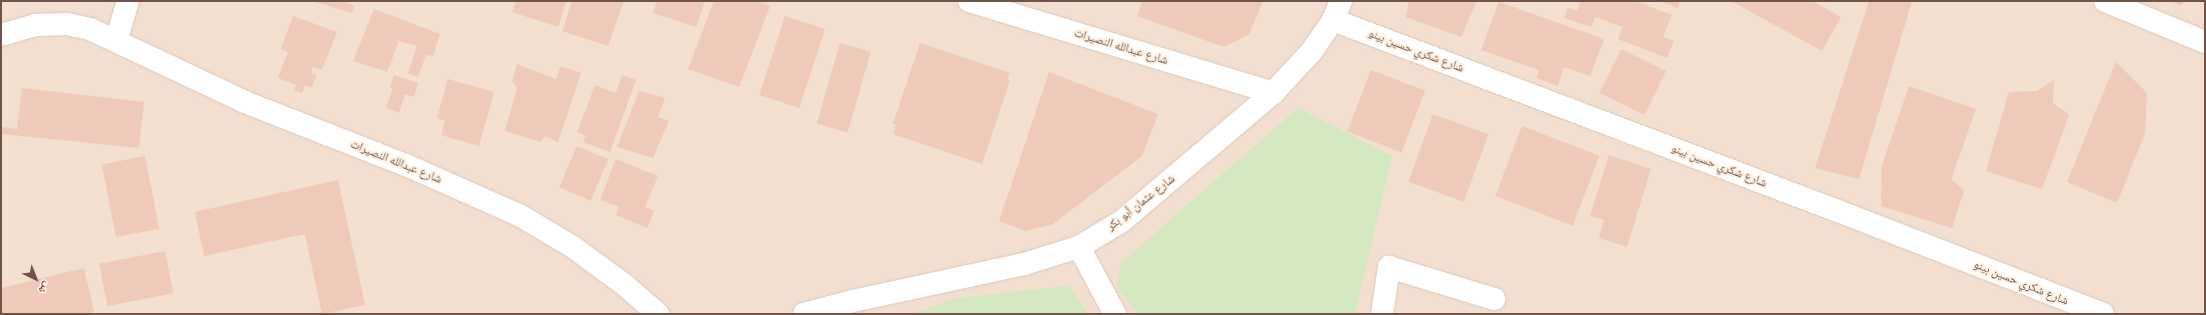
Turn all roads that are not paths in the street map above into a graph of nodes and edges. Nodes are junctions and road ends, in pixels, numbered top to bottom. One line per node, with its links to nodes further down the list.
1 (128, 1): 6 (street)
2 (969, 1): 8 (street, شارع عبدالله النصيرات)
3 (2105, 1): 7 (street)
4 (1337, 10): 8 (street, شارع عثمان أبو بكر); 15 (street, شارع شكري حسين بينو)
5 (1, 35): 6 (street, شارع عبدالله النصيرات)
6 (116, 41): 11 (street, شارع عبدالله النصيرات)
7 (2205, 42)
8 (1273, 93): 9 (street, شارع عثمان أبو بكر)
9 (1079, 247): 12 (street, شارع عثمان أبو بكر); 13 (street)
10 (1494, 299): 14 (street)
11 (658, 314)
12 (804, 314)
13 (1115, 314)
14 (1382, 314)
15 (2103, 314)

